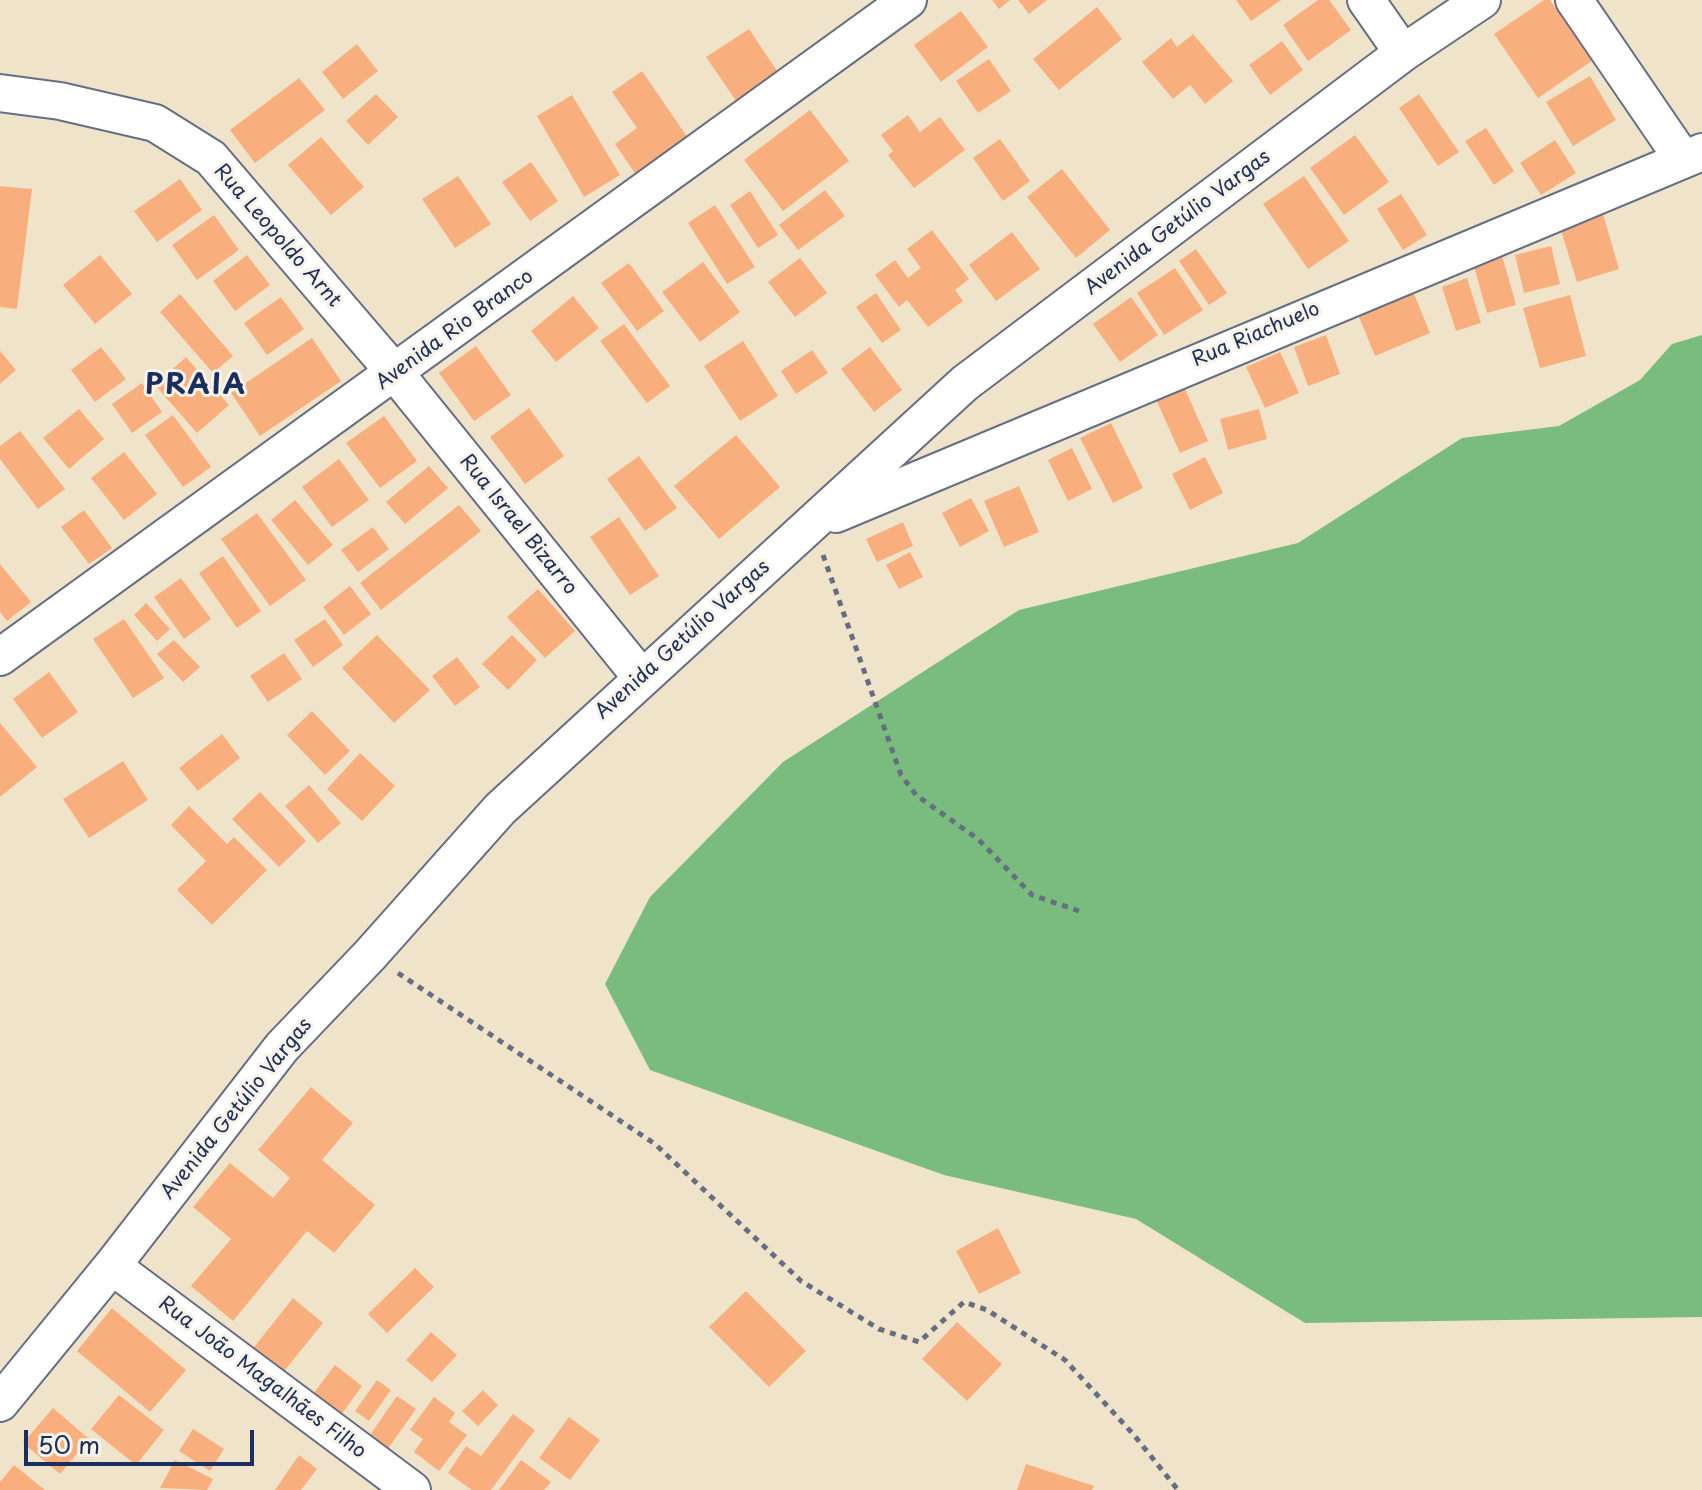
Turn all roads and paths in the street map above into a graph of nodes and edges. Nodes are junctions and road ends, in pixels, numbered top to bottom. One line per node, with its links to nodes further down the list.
1 (908, 0): 8 (street, Avenida Rio Branco)
2 (1366, 0): 5 (street)
3 (1482, 0): 5 (street, Avenida Getúlio Vargas)
4 (1574, 0): 7 (street)
5 (1403, 53): 9 (street, Avenida Getúlio Vargas)
6 (0, 93): 8 (street, Rua Leopoldo Arnt)
7 (1692, 155): 9 (street, Rua Riachuelo)
8 (396, 374): 10 (street, Avenida Rio Branco); 11 (street, Rua Israel Bizarro)
9 (812, 524): 11 (street, Avenida Getúlio Vargas); 12 (path)
10 (0, 657)
11 (641, 677): 13 (street, Avenida Getúlio Vargas)
12 (1079, 911)
13 (370, 955): 14 (street, Avenida Getúlio Vargas); 17 (path)
14 (112, 1266): 15 (street, Avenida Getúlio Vargas); 16 (street, Rua João Magalhães Filho)
15 (0, 1403)
16 (412, 1490)
17 (1178, 1490)

